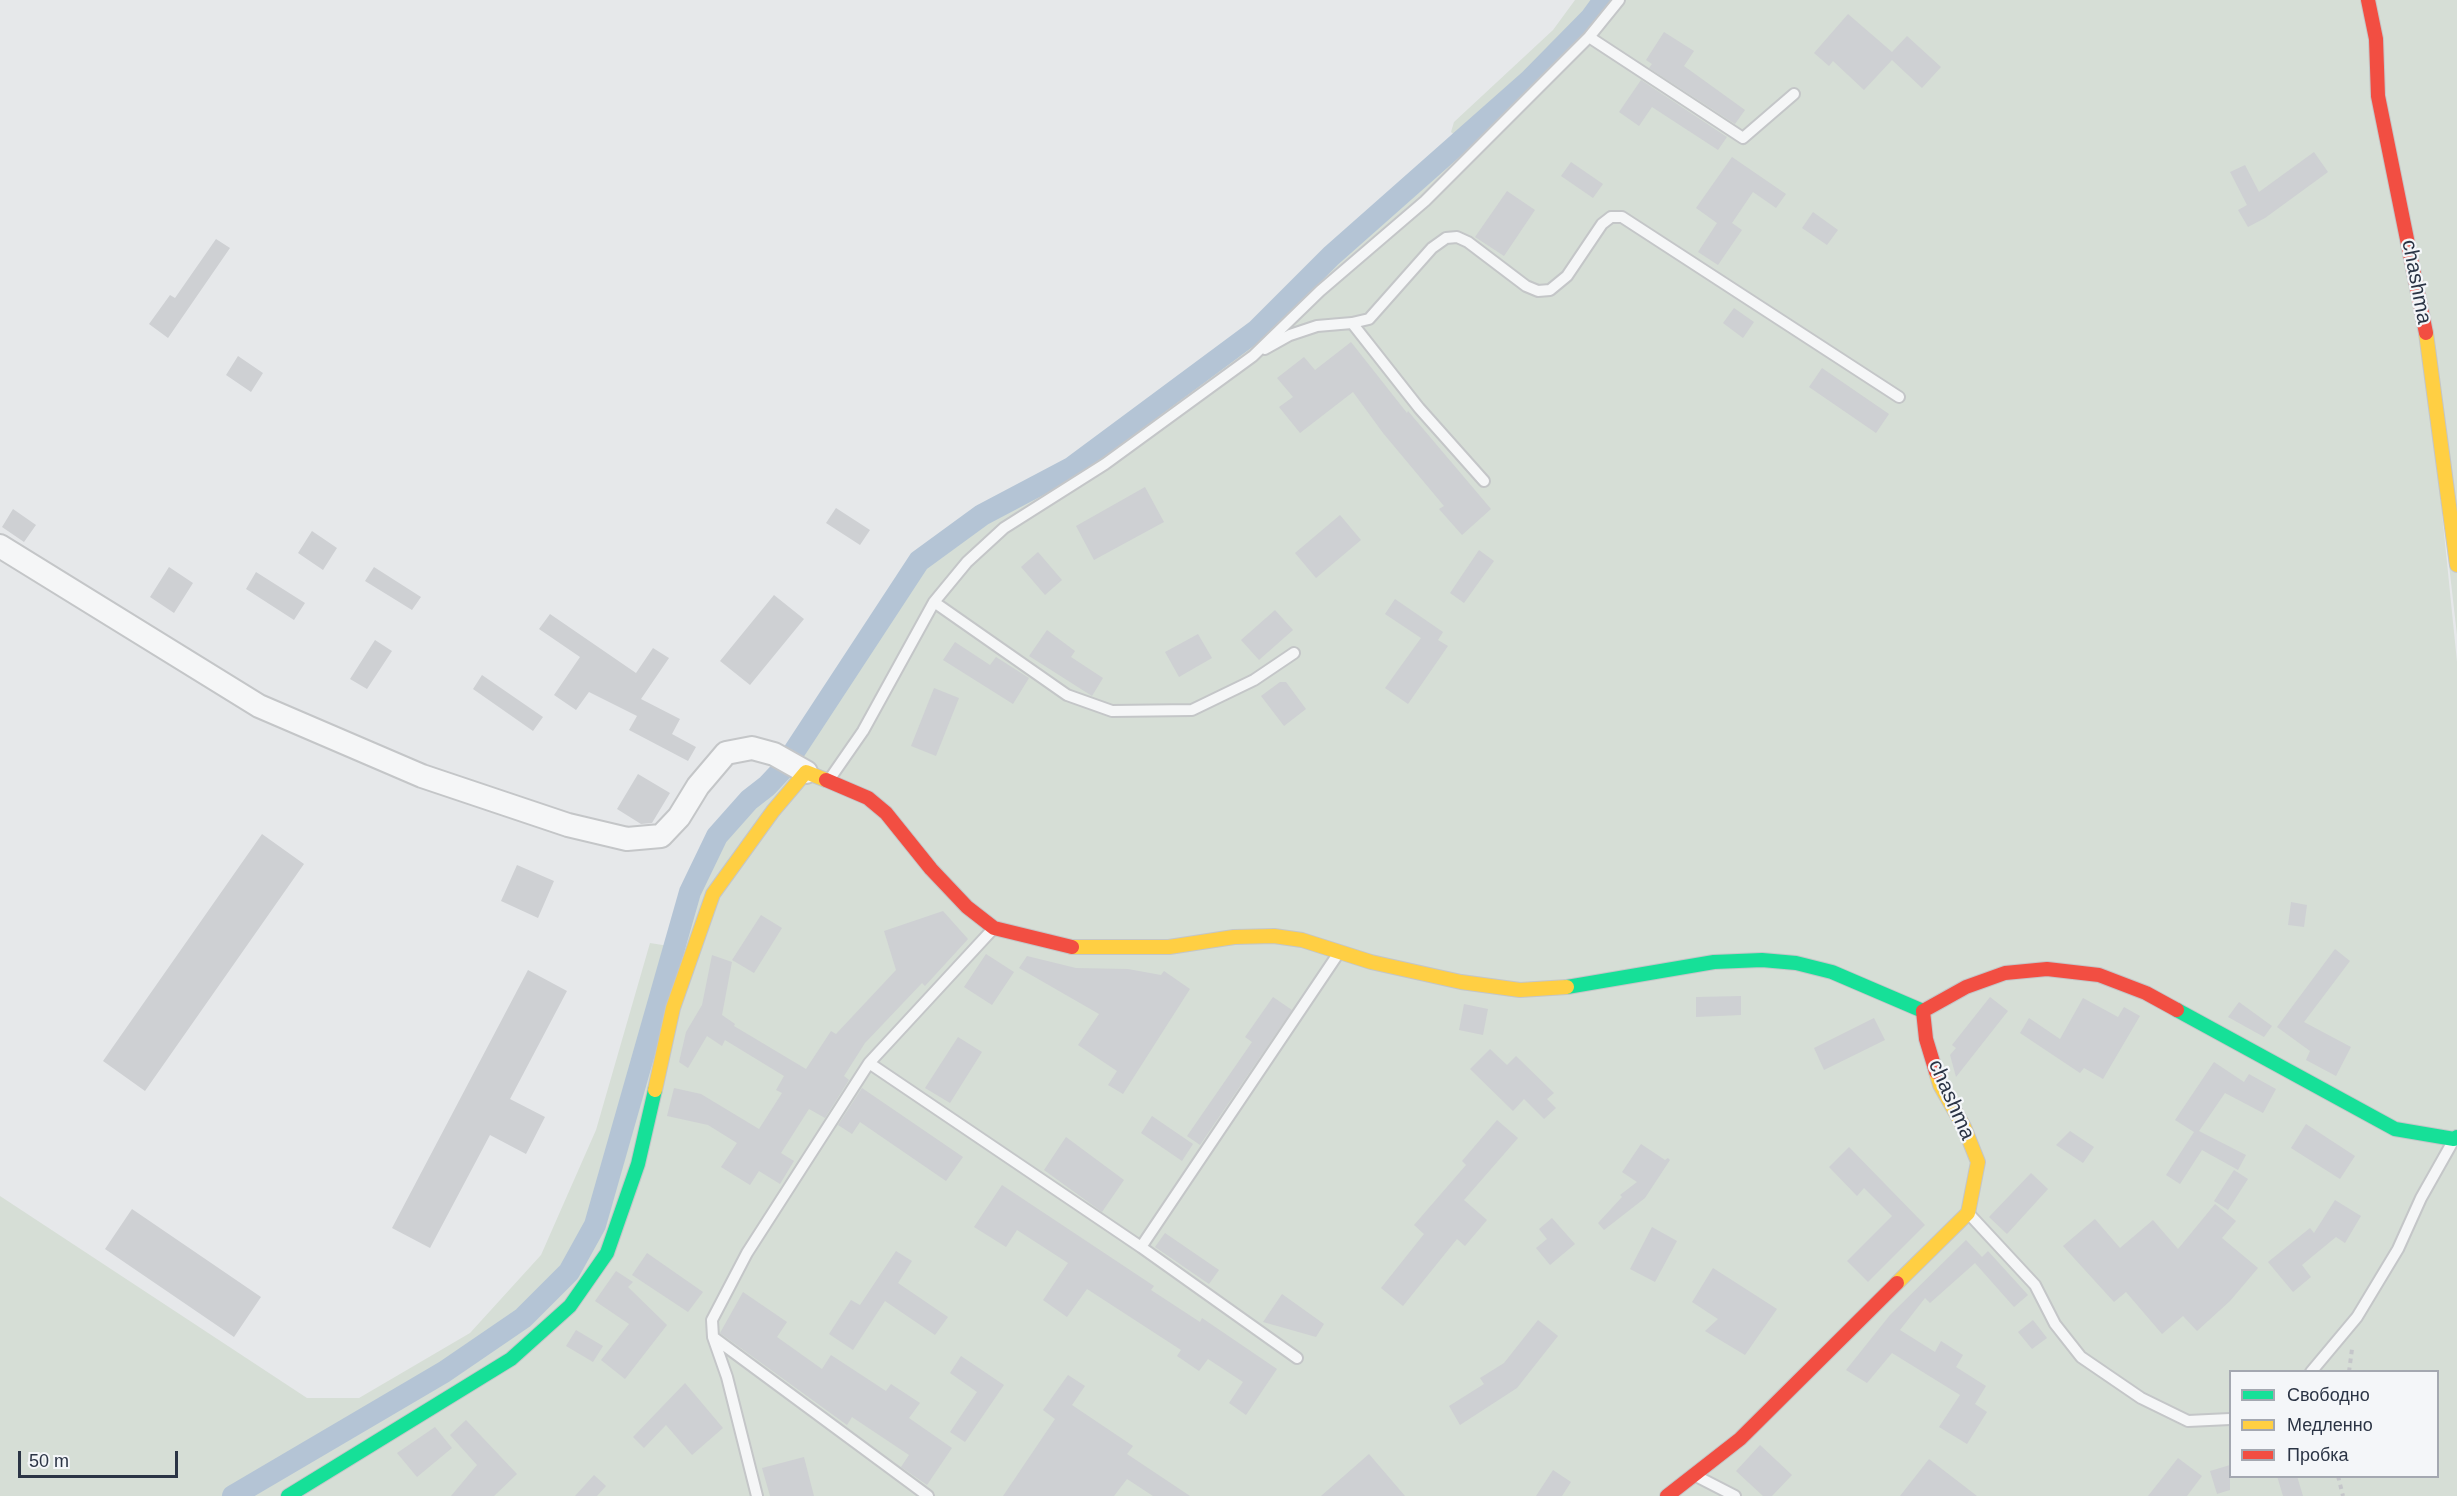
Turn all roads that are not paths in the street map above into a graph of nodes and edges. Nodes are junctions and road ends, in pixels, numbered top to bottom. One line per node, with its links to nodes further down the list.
1 (1619, 0): 3 (lane)
2 (2368, 0): 10 (street, сhashma)
3 (1589, 37): 4 (lane); 6 (lane)
4 (1794, 94)
5 (1352, 323): 6 (lane); 7 (lane); 8 (lane)
6 (1253, 356): 11 (lane)
7 (1899, 397)
8 (1484, 481)
9 (0, 546): 13 (street)
10 (2457, 565)
11 (934, 602): 12 (lane); 14 (lane)
12 (1294, 653)
13 (800, 769): 14 (street); 27 (street)
14 (827, 783): 15 (street)
15 (994, 928): 16 (street); 18 (lane)
16 (1340, 951): 17 (street); 21 (lane)
17 (1923, 1011): 19 (street); 20 (street, сhashma)
18 (869, 1062): 21 (lane); 22 (lane)
19 (2455, 1138): 24 (lane)
20 (1968, 1213): 25 (lane); 26 (street)
21 (1141, 1247): 23 (lane)
22 (713, 1337): 28 (lane); 29 (lane)
23 (1298, 1359)
24 (2312, 1370)
25 (2229, 1419)
26 (1695, 1475): 30 (street); 31 (lane)
27 (288, 1496)
28 (757, 1496)
29 (928, 1496)
30 (1667, 1496)
31 (1735, 1496)

